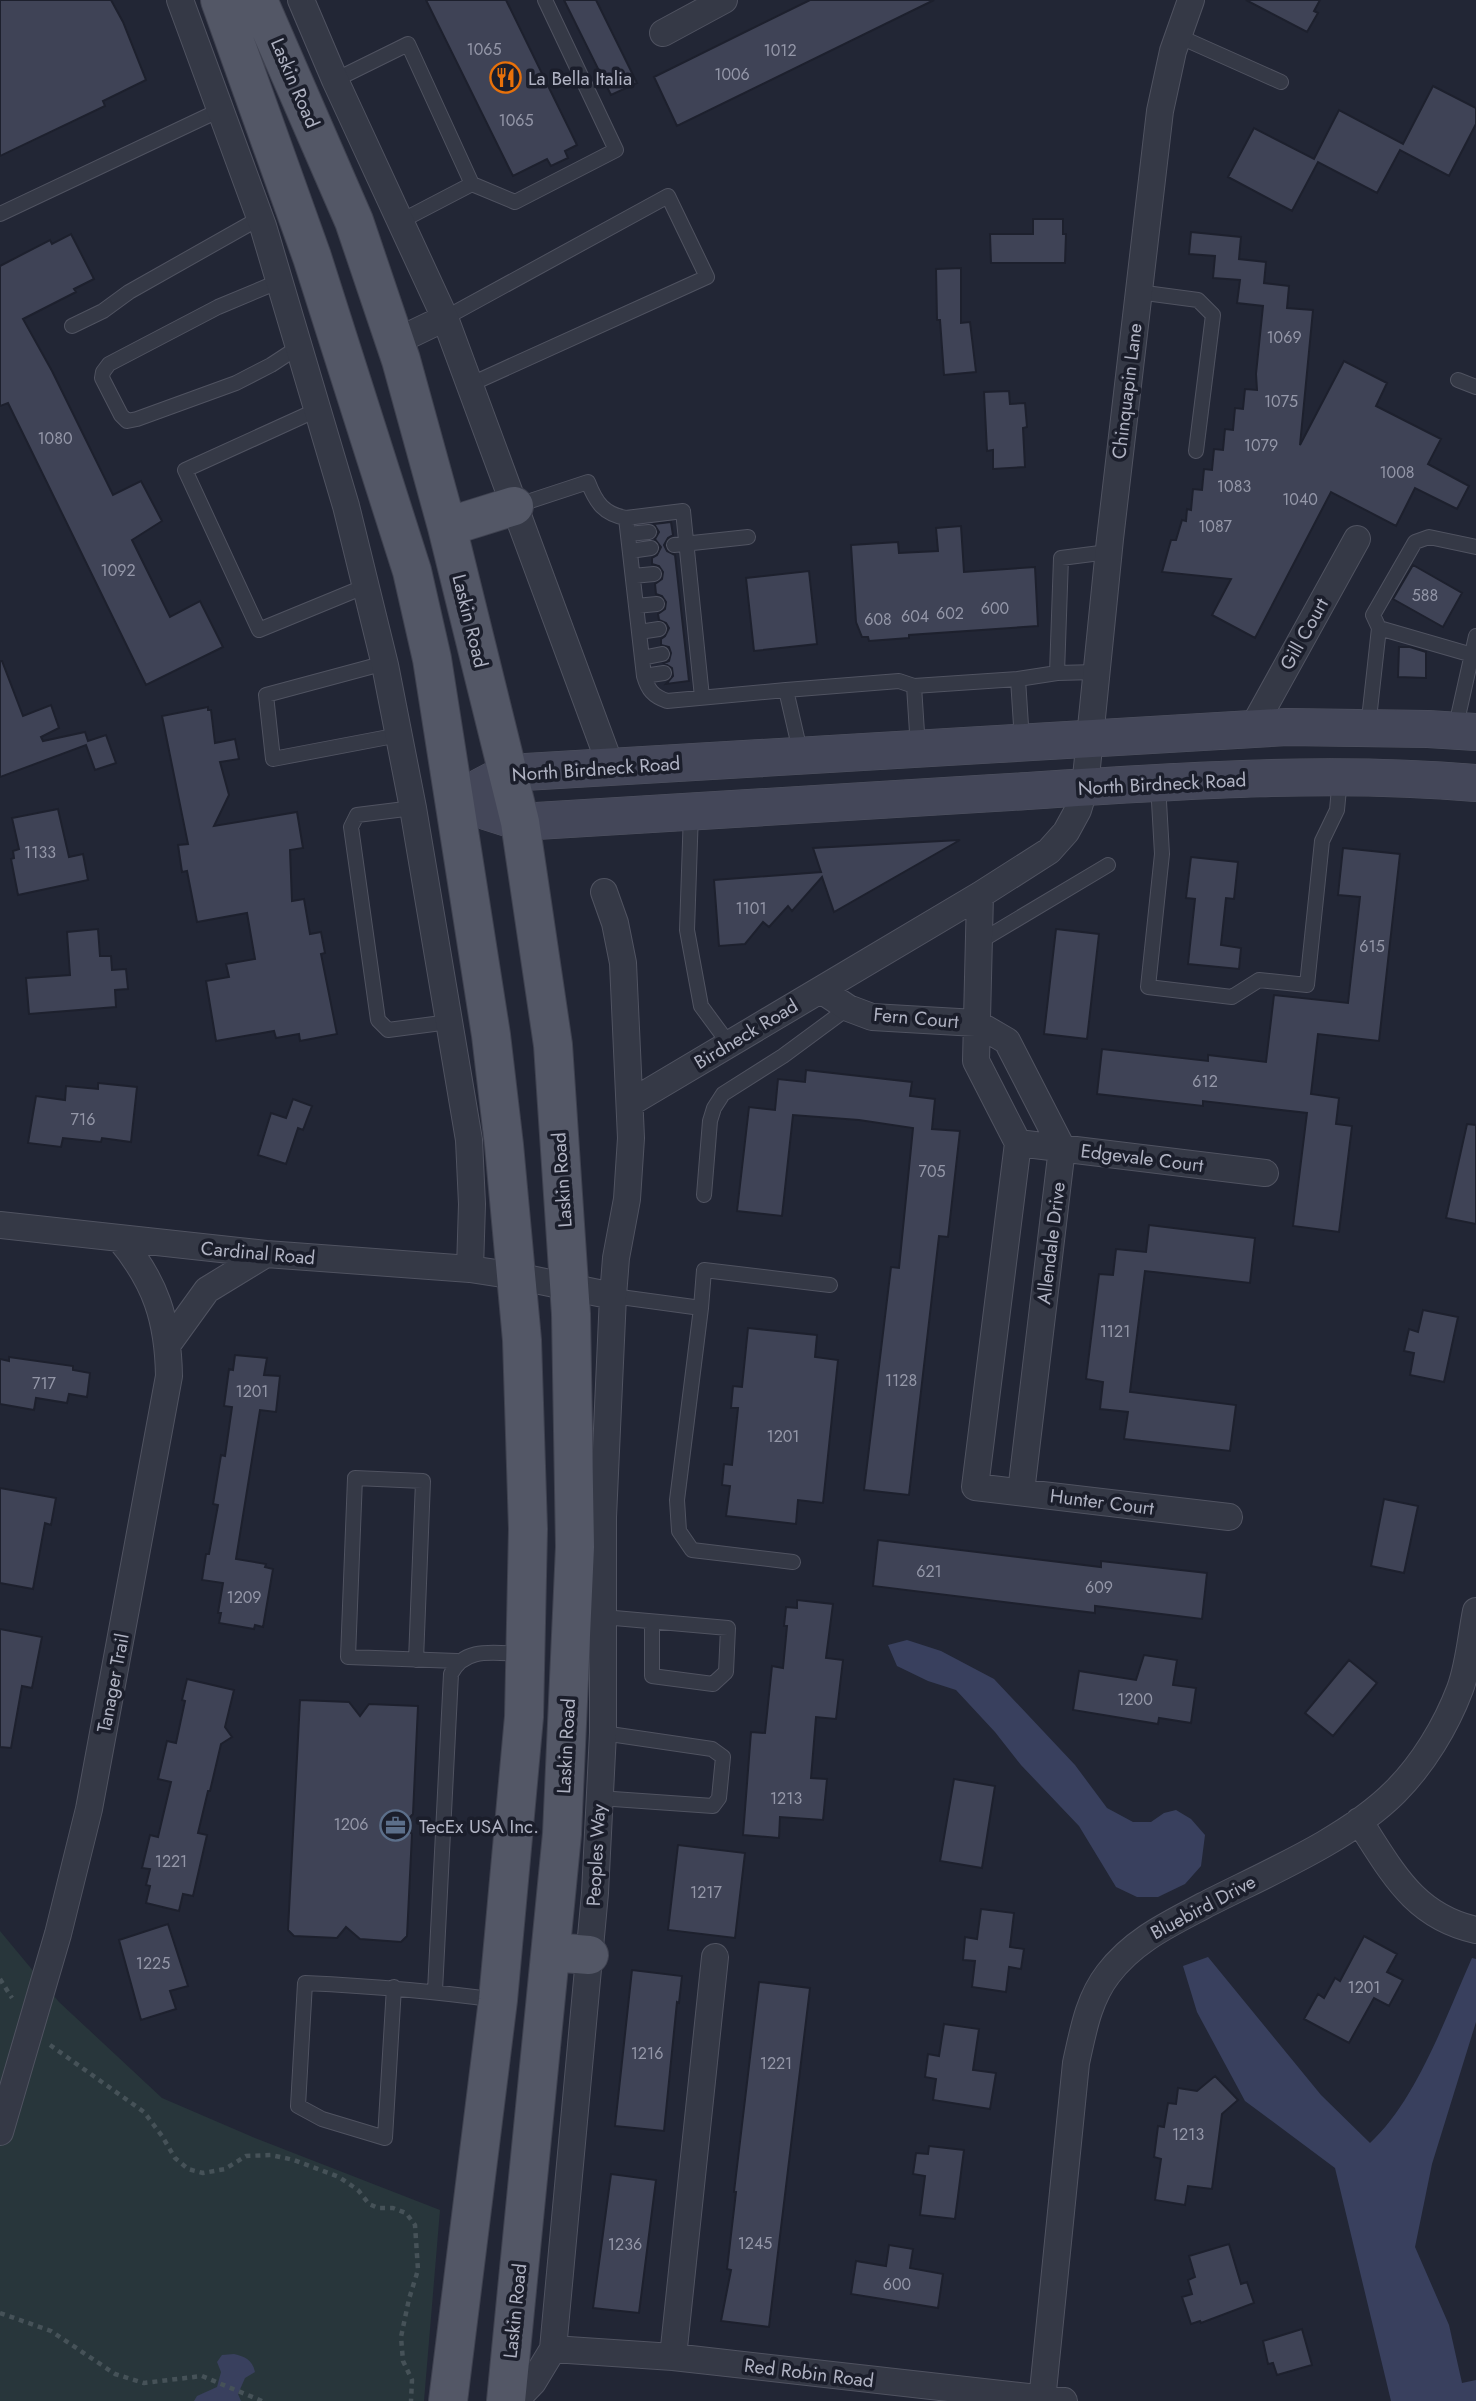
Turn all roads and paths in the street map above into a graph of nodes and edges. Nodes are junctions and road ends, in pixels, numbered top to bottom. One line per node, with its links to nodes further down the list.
1 (180, 0): 12 (street)
2 (220, 0): 75 (main road, Laskin Road)
3 (258, 0): 21 (main road, Laskin Road)
4 (301, 0): 10 (street, Laskin Road)
5 (545, 0): 13 (lane)
6 (724, 0): 8 (street)
7 (1191, 0): 9 (street, Chinquapin Lane)
8 (663, 33)
9 (1178, 36): 11 (lane); 18 (street, Chinquapin Lane)
10 (335, 80): 13 (lane); 16 (street, Laskin Road)
11 (1281, 82)
12 (220, 110): 14 (lane); 15 (street)
13 (472, 184): 16 (lane)
14 (0, 214)
15 (260, 218): 17 (street); 20 (lane)
16 (401, 221): 19 (street, Laskin Road)
17 (280, 281): 22 (street); 22 (lane)
18 (1138, 292): 27 (lane); 39 (street, Chinquapin Lane)
19 (445, 318): 21 (street); 24 (street, Laskin Road); 24 (lane)
20 (72, 326)
21 (395, 342): 30 (main road, Laskin Road)
22 (300, 346): 26 (street)
23 (1458, 380): 25 (lane)
24 (469, 385): 28 (street, Laskin Road)
25 (1476, 387)
26 (319, 409): 42 (street); 42 (lane)
27 (1196, 451)
28 (514, 506): 29 (lane); 30 (main road); 69 (street, Laskin Road)
29 (626, 518): 32 (lane); 35 (lane)
30 (447, 527): 70 (main road, Laskin Road)
31 (649, 532): 32 (lane)
32 (628, 534): 38 (lane)
33 (748, 537): 35 (lane)
34 (1357, 539): 62 (street, Gill Court)
35 (680, 544): 60 (lane)
36 (1476, 547): 45 (lane)
37 (651, 548): 38 (lane)
38 (630, 551): 41 (lane)
39 (1108, 552): 53 (street, Chinquapin Lane); 55 (lane)
40 (654, 574): 41 (lane)
41 (633, 576): 44 (lane)
42 (366, 586): 52 (street)
43 (657, 604): 44 (lane)
44 (636, 606): 47 (lane)
45 (1380, 628): 50 (lane); 61 (lane)
46 (660, 629): 47 (lane)
47 (639, 632): 51 (lane)
48 (1476, 636): 50 (lane)
49 (662, 654): 51 (lane)
50 (1473, 655): 63 (lane)
51 (642, 657): 56 (lane)
52 (385, 663): 64 (street); 64 (lane)
53 (1096, 672): 55 (lane); 65 (street, Chinquapin Lane)
54 (664, 673): 56 (lane)
55 (1056, 673): 57 (lane)
56 (644, 677): 60 (lane)
57 (1018, 679): 58 (lane); 66 (lane)
58 (914, 686): 59 (lane); 67 (lane)
59 (786, 690): 60 (lane); 68 (lane)
60 (702, 697)
61 (1368, 728): 62 (main road, North Birdneck Road); 63 (main road, North Birdneck Road)
62 (1252, 729): 65 (main road, North Birdneck Road)
63 (1465, 732)
64 (399, 735): 76 (street)
65 (1090, 737): 66 (main road, North Birdneck Road); 74 (street, Chinquapin Lane)
66 (1022, 741): 67 (main road, North Birdneck Road)
67 (918, 748): 68 (main road, North Birdneck Road)
68 (802, 756): 69 (main road, North Birdneck Road)
69 (611, 767): 70 (main road, North Birdneck Road)
70 (507, 773): 75 (main road, North Birdneck Road); 78 (main road, Laskin Road)
71 (1340, 778): 72 (main road, North Birdneck Road); 73 (main road, North Birdneck Road); 73 (lane)
72 (1476, 783)
73 (1158, 784): 74 (main road, North Birdneck Road)
74 (1085, 787): 77 (main road, North Birdneck Road); 81 (street, Birdneck Road)
75 (454, 801): 76 (street); 78 (main road, North Birdneck Road); 97 (main road, Laskin Road)
76 (413, 808): 85 (street); 85 (lane)
77 (691, 812): 78 (main road, North Birdneck Road); 87 (lane)
78 (520, 822): 99 (main road, Laskin Road)
79 (1108, 865): 82 (lane)
80 (604, 892): 88 (street)
81 (980, 895): 82 (street); 83 (street, Birdneck Road)
82 (979, 942): 86 (street)
83 (821, 990): 84 (street, Fern Court); 87 (street, Birdneck Road)
84 (848, 1008): 86 (street, Fern Court); 92 (lane)
85 (449, 1022): 96 (street)
86 (976, 1023): 89 (street); 90 (street)
87 (729, 1044): 88 (street, Birdneck Road)
88 (630, 1103): 100 (street)
89 (1018, 1143): 90 (street, Edgevale Court); 103 (street, Hunter Court)
90 (1062, 1148): 91 (street, Edgevale Court); 103 (street, Allendale Drive)
91 (1265, 1173)
92 (704, 1195)
93 (0, 1224): 94 (street, Cardinal Road)
94 (119, 1238): 95 (street, Cardinal Road); 102 (street, Tanager Trail)
95 (266, 1254): 96 (street, Cardinal Road); 102 (street)
96 (470, 1269): 97 (street, Cardinal Road)
97 (516, 1276): 99 (street); 109 (main road, Laskin Road)
98 (830, 1285): 101 (lane)
99 (569, 1286): 100 (street); 116 (main road, Laskin Road)
100 (613, 1296): 101 (lane); 107 (street, Peoples Way)
101 (701, 1308): 105 (lane)
102 (169, 1343): 124 (street, Tanager Trail)
103 (1021, 1492): 104 (street, Hunter Court)
104 (1229, 1517)
105 (793, 1562)
106 (1476, 1611): 114 (street, Bluebird Drive)
107 (603, 1617): 108 (lane); 112 (street, Peoples Way)
108 (652, 1623): 108 (lane)
109 (527, 1654): 111 (lane); 122 (main road, Laskin Road)
110 (416, 1660): 110 (lane); 111 (lane)
111 (457, 1661): 121 (lane)
112 (603, 1733): 113 (street, Peoples Way); 113 (lane)
113 (599, 1798): 117 (street, Peoples Way)
114 (1359, 1821): 115 (street); 129 (street, Bluebird Drive)
115 (1476, 1930)
116 (551, 1952): 117 (main road); 123 (main road, Laskin Road)
117 (589, 1955): 127 (street, Peoples Way)
118 (715, 1957): 128 (street)
119 (0, 1979): 124 (path)
120 (394, 1987): 120 (lane); 121 (lane)
121 (435, 1991): 122 (lane)
122 (498, 2000): 123 (main road); 132 (main road, Laskin Road)
123 (546, 2004): 133 (main road, Laskin Road)
124 (32, 2027): 125 (street, Tanager Trail); 131 (path)
125 (0, 2132)
126 (0, 2313): 130 (path)
127 (553, 2348): 128 (street, Red Robin Road); 134 (street, Peoples Way)
128 (673, 2357): 129 (street, Red Robin Road)
129 (1049, 2400)
130 (262, 2401)
131 (411, 2401)
132 (448, 2401)
133 (506, 2401)
134 (515, 2401)

